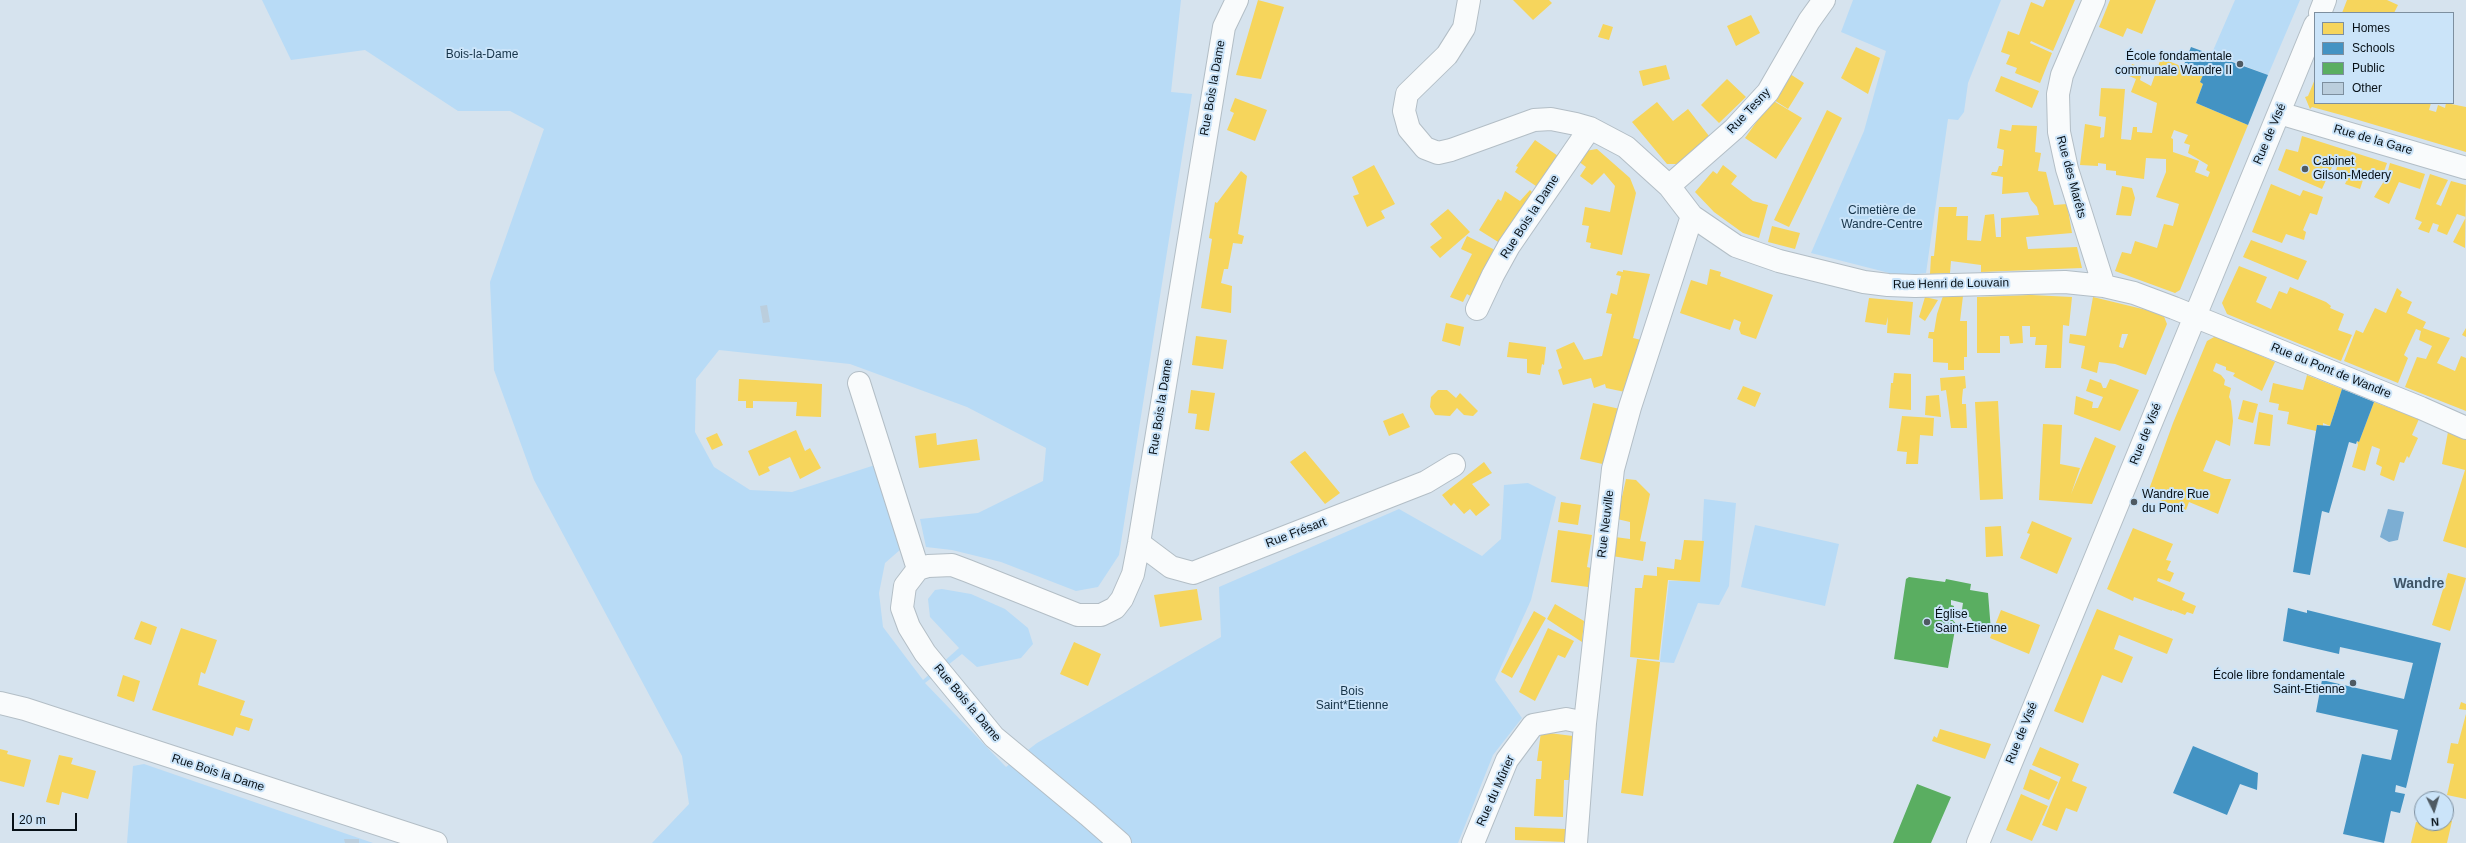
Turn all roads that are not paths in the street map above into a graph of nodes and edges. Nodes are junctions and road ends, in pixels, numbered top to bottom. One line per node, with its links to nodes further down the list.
1 (1237, 0): 19 (street, Rue Bois la Dame)
2 (1469, 0): 9 (street)
3 (1824, 0): 11 (street, Rue Tesny)
4 (2094, 0): 13 (street, Rue des Marêts)
5 (2325, 0): 6 (street)
6 (2320, 12)
7 (2314, 27): 8 (street, Rue de Visé)
8 (2279, 112): 10 (street, Rue de la Gare); 15 (street, Rue de Visé)
9 (1590, 128): 11 (street); 14 (street, Rue Bois la Dame)
10 (2466, 168)
11 (1669, 186): 12 (street, Rue Henri de Louvain)
12 (1692, 216): 13 (street, Rue Henri de Louvain); 22 (street, Rue Neuville)
13 (2104, 286): 15 (street, Rue Henri de Louvain)
14 (1477, 310)
15 (2194, 316): 17 (street, Rue du Pont de Wandre); 27 (street, Rue de Visé)
16 (859, 383): 20 (street)
17 (2466, 428)
18 (1454, 465): 19 (street, Rue Frésart)
19 (1139, 543): 20 (street, Rue Bois la Dame)
20 (918, 569): 24 (street, Rue Bois la Dame)
21 (0, 703): 23 (street, Rue Bois la Dame)
22 (1585, 723): 25 (street, Rue du Mûrier); 26 (street, Rue Neuville)
23 (436, 843)
24 (1120, 843)
25 (1472, 843)
26 (1576, 843)
27 (1978, 843)

